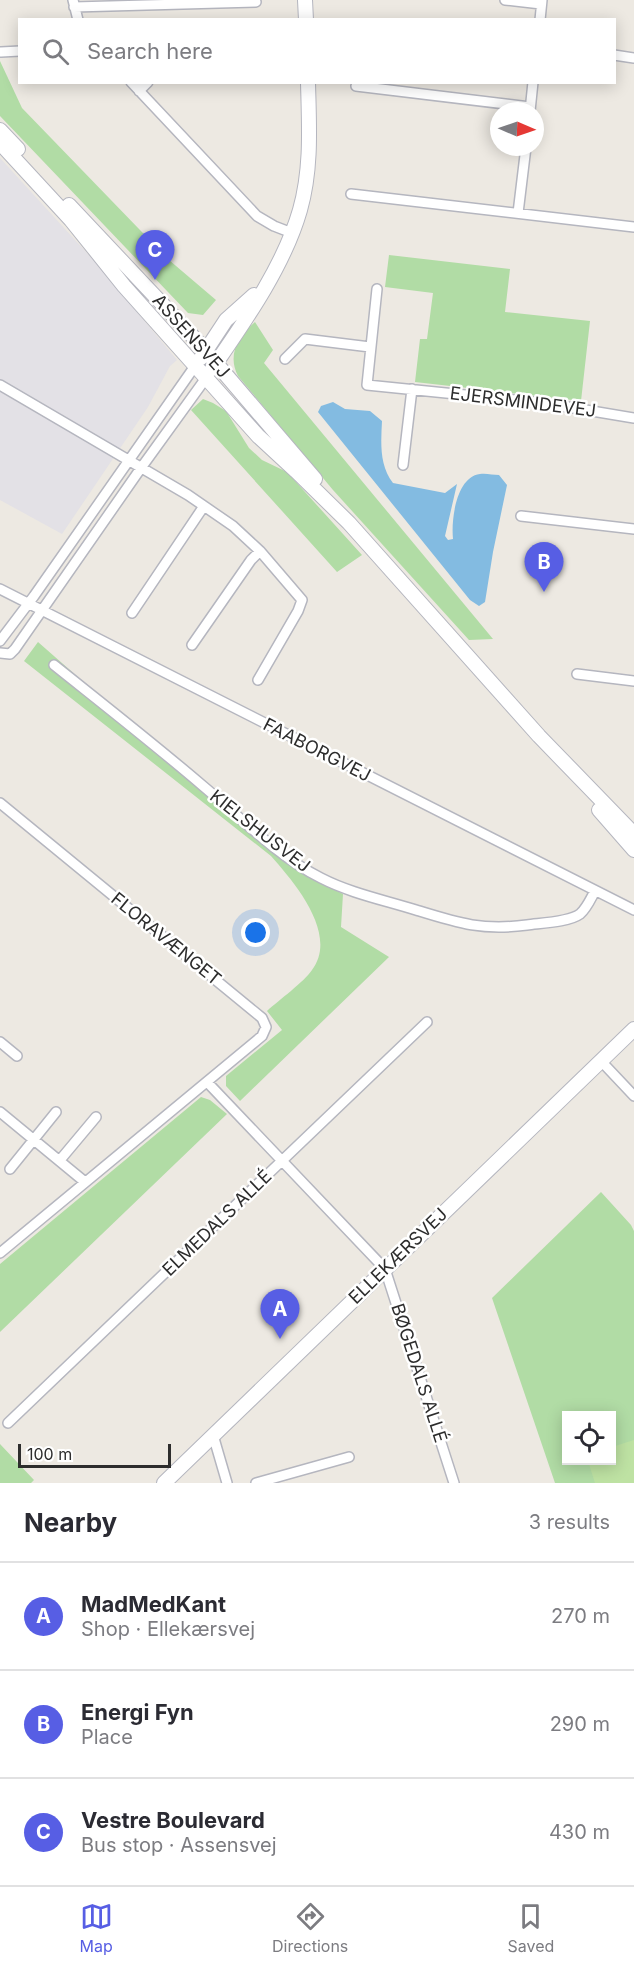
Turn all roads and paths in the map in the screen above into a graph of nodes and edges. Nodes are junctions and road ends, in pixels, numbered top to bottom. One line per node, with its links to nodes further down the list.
1 (305, 0): 6 (main road)
2 (505, 0): 4 (street)
3 (256, 2): 5 (street)
4 (542, 2): 7 (street)
5 (74, 4)
6 (306, 18)
7 (540, 18)
8 (18, 51): 9 (street)
9 (1, 52)
10 (616, 55): 11 (street)
11 (634, 58)
12 (133, 84): 17 (street)
13 (146, 84): 17 (street)
14 (308, 84): 26 (main road)
15 (533, 84): 18 (street)
16 (356, 86): 19 (street)
17 (139, 91): 26 (street)
18 (531, 102)
19 (490, 104)
20 (0, 130): 30 (main road, ASSENSVEJ)
21 (0, 143): 30 (main road, ASSENSVEJ)
22 (525, 156): 24 (street)
23 (351, 194): 24 (street)
24 (519, 213): 25 (street)
25 (634, 227)
26 (292, 233): 27 (main road)
27 (265, 286): 30 (main road); 32 (main road)
28 (377, 289): 29 (street, EJERSMINDEVEJ)
29 (370, 347): 31 (street); 34 (street, EJERSMINDEVEJ)
30 (200, 358): 32 (main road, ASSENSVEJ); 36 (street)
31 (285, 359)
32 (211, 371): 38 (street); 41 (main road, ASSENSVEJ); 41 (main road, ASSENSVEJ)
33 (0, 385): 36 (street)
34 (412, 390): 35 (street, EJERSMINDEVEJ); 37 (street)
35 (634, 418)
36 (130, 461): 38 (street); 45 (street)
37 (402, 465)
38 (141, 468): 39 (street); 46 (street)
39 (204, 506): 43 (street); 47 (street)
40 (521, 516): 42 (street)
41 (349, 523): 55 (main road, ASSENSVEJ)
42 (634, 529)
43 (260, 551): 49 (street); 53 (street)
44 (0, 589): 45 (street, FAABORGVEJ)
45 (29, 603): 46 (street, FAABORGVEJ); 48 (street)
46 (43, 611): 50 (street); 59 (street, FAABORGVEJ)
47 (132, 613)
48 (0, 641)
49 (192, 645)
50 (0, 653)
51 (54, 665): 59 (street, KIELSHUSVEJ)
52 (577, 674): 54 (street)
53 (258, 680)
54 (634, 681)
55 (539, 736): 57 (main road, ASSENSVEJ); 58 (main road, ASSENSVEJ)
56 (0, 803): 66 (street, FLORAVÆNGET)
57 (634, 834)
58 (634, 850)
59 (595, 891): 60 (street, FAABORGVEJ)
60 (634, 910)
61 (427, 1022): 73 (street, ELMEDALS ALLÉ)
62 (634, 1029): 65 (main road, ELLEKÆRSVEJ)
63 (0, 1042): 64 (street)
64 (17, 1056)
65 (600, 1061): 67 (street); 77 (main road, ELLEKÆRSVEJ)
66 (207, 1082): 73 (street, BØGEDALS ALLÉ); 75 (street)
67 (634, 1096)
68 (0, 1112): 71 (street)
69 (56, 1112): 71 (street)
70 (96, 1117): 72 (street)
71 (34, 1139): 72 (street); 74 (street)
72 (60, 1160): 75 (street)
73 (281, 1161): 77 (street, BØGEDALS ALLÉ); 78 (street, ELMEDALS ALLÉ)
74 (10, 1169)
75 (85, 1182): 76 (street)
76 (0, 1253)
77 (385, 1269): 79 (main road, ELLEKÆRSVEJ); 84 (street, BØGEDALS ALLÉ)
78 (8, 1423)
79 (213, 1435): 81 (main road, ELLEKÆRSVEJ); 82 (street)
80 (349, 1457): 83 (street)
81 (164, 1483)
82 (227, 1483)
83 (256, 1483)
84 (454, 1483)

